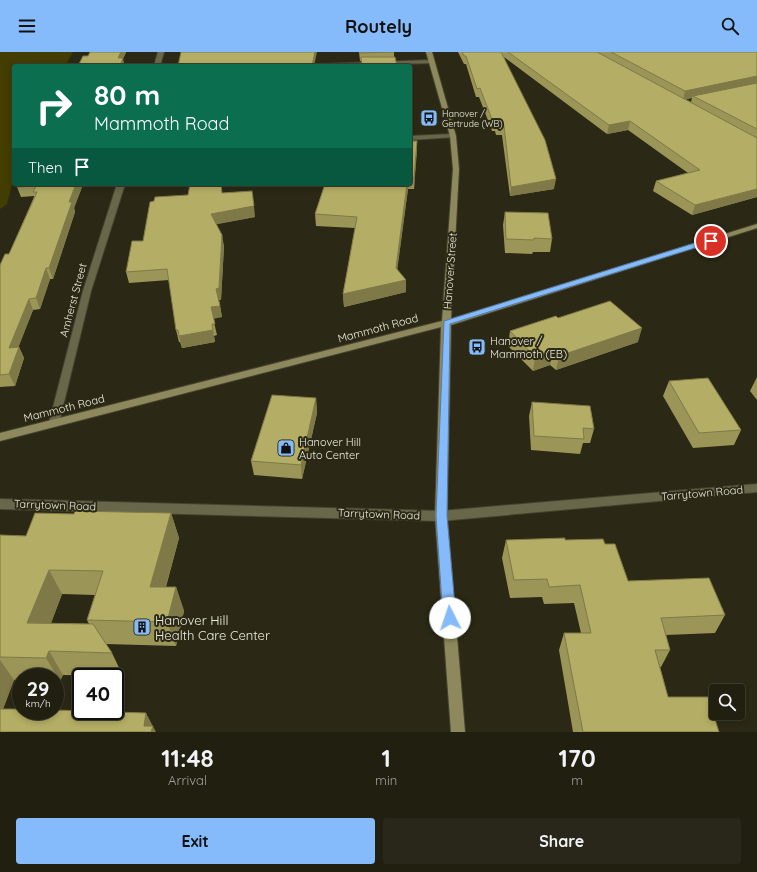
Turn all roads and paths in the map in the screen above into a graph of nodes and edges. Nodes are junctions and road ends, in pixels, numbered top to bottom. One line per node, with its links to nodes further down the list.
1 (161, 52): 4 (street)
2 (429, 52): 3 (main road, Hanover Street)
3 (432, 62): 5 (street); 6 (main road, Hanover Street)
4 (158, 64)
5 (377, 64)
6 (453, 136): 7 (street); 10 (main road, Hanover Street)
7 (412, 138)
8 (120, 186): 11 (street, Amherst Street)
9 (757, 226): 10 (main road, Mammoth Road)
10 (446, 323): 11 (main road, Mammoth Road); 15 (main road, Hanover Street)
11 (54, 423): 12 (main road, Mammoth Road)
12 (0, 437)
13 (757, 488): 15 (street, Tarrytown Road)
14 (0, 504): 15 (street, Tarrytown Road)
15 (441, 516): 16 (main road, Hanover Street)
16 (458, 732)

